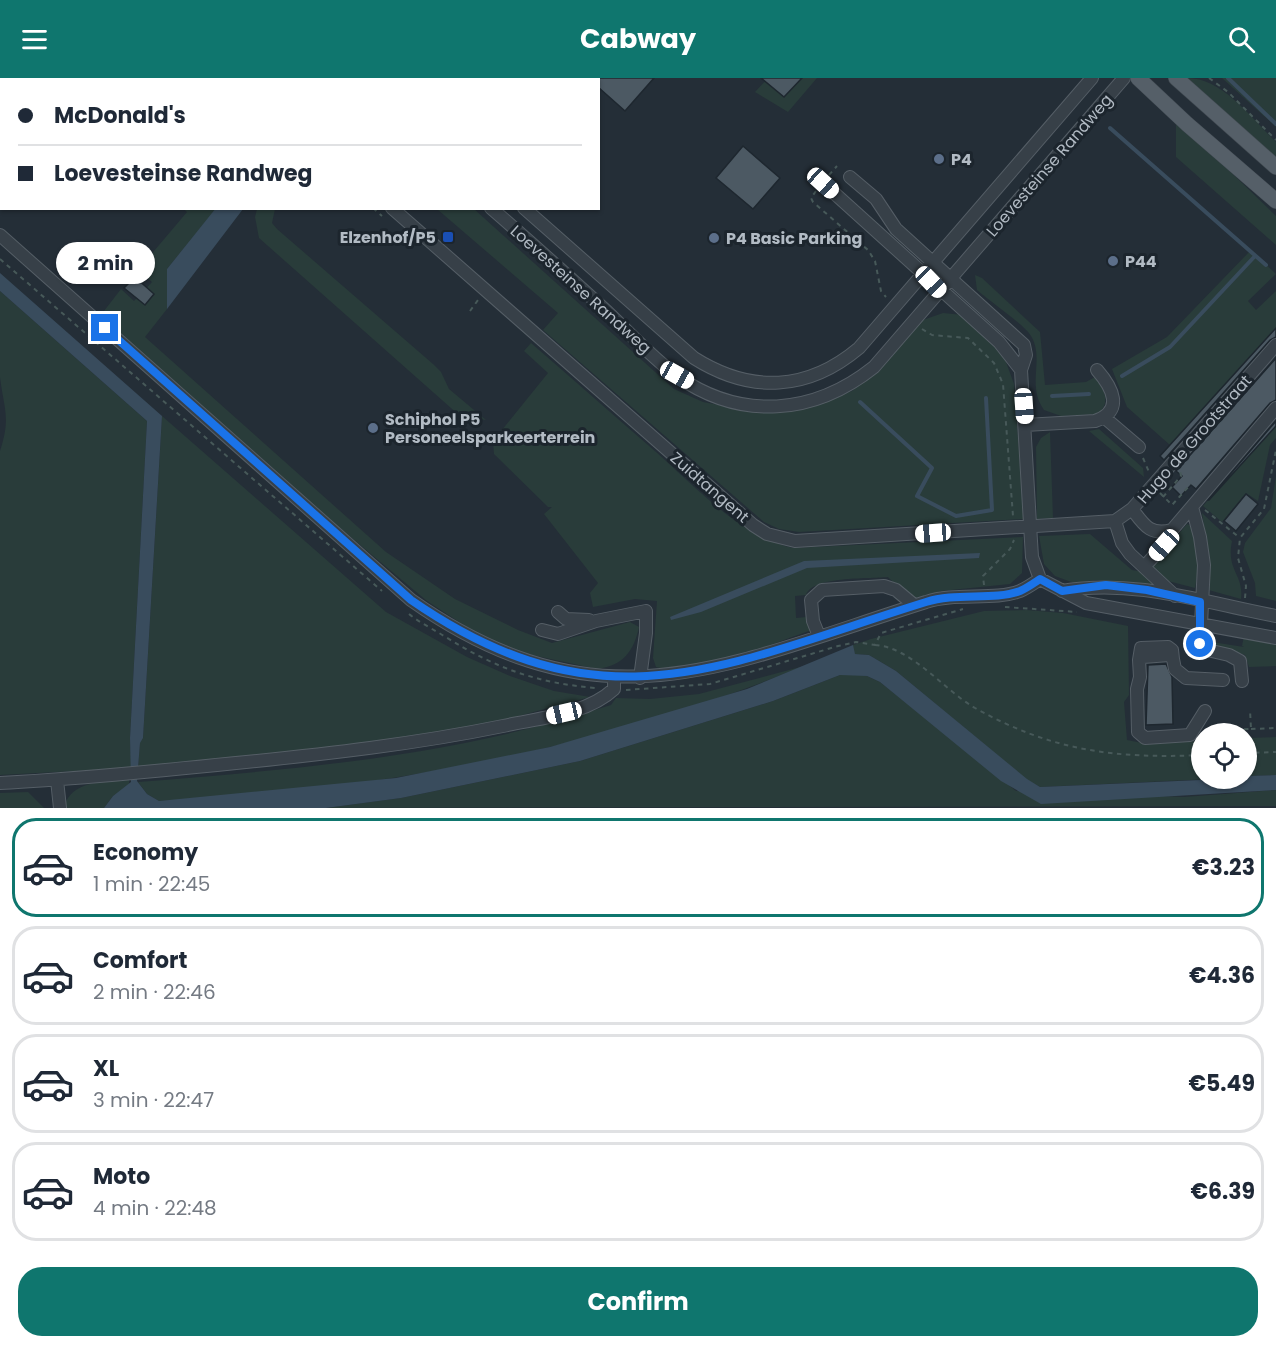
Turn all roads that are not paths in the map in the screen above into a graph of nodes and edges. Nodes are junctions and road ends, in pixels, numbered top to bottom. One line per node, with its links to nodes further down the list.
1 (1092, 78): 13 (street, Loevesteinse Randweg)
2 (1124, 78): 15 (street, Loevesteinse Randweg)
3 (1138, 78): 8 (main road)
4 (1176, 78): 5 (main road)
5 (1276, 168)
6 (850, 177): 13 (street)
7 (823, 183): 14 (street)
8 (1276, 201)
9 (394, 210): 27 (street, Zuidtangent)
10 (493, 210): 16 (street, Loevesteinse Randweg)
11 (526, 210): 14 (street, Loevesteinse Randweg)
12 (0, 235): 45 (street)
13 (933, 262): 14 (street, Loevesteinse Randweg); 15 (street)
14 (923, 273): 16 (street)
15 (950, 280): 16 (street, Loevesteinse Randweg); 18 (street)
16 (940, 291): 18 (street)
17 (1276, 345): 25 (street, Hugo de Grootstraat)
18 (1021, 370): 22 (street)
19 (1097, 370): 21 (street)
20 (1276, 408): 24 (street)
21 (1105, 418): 22 (street); 23 (street)
22 (1025, 425): 27 (street)
23 (1139, 447)
24 (1194, 505): 28 (street); 33 (street)
25 (1132, 509): 26 (street, Zuidtangent); 28 (street, Hugo de Grootstraat)
26 (1114, 521): 27 (street, Zuidtangent); 29 (street)
27 (1030, 527): 30 (street)
28 (1172, 530): 29 (street)
29 (1144, 567): 32 (street)
30 (1040, 579): 31 (street); 34 (street)
31 (1062, 591): 32 (street); 38 (street)
32 (1175, 597): 33 (street)
33 (1200, 602): 36 (street); 38 (street)
34 (914, 605): 40 (street); 40 (street)
35 (558, 612): 37 (street)
36 (1276, 616)
37 (596, 621): 39 (street); 42 (street)
38 (1200, 624): 41 (street); 44 (street)
39 (542, 630)
40 (819, 636): 42 (street)
41 (1276, 638)
42 (640, 678): 45 (street)
43 (1223, 680): 46 (street)
44 (1242, 681)
45 (614, 683): 47 (street)
46 (1205, 711)
47 (57, 780): 48 (street); 49 (street)
48 (0, 783)
49 (60, 808)

